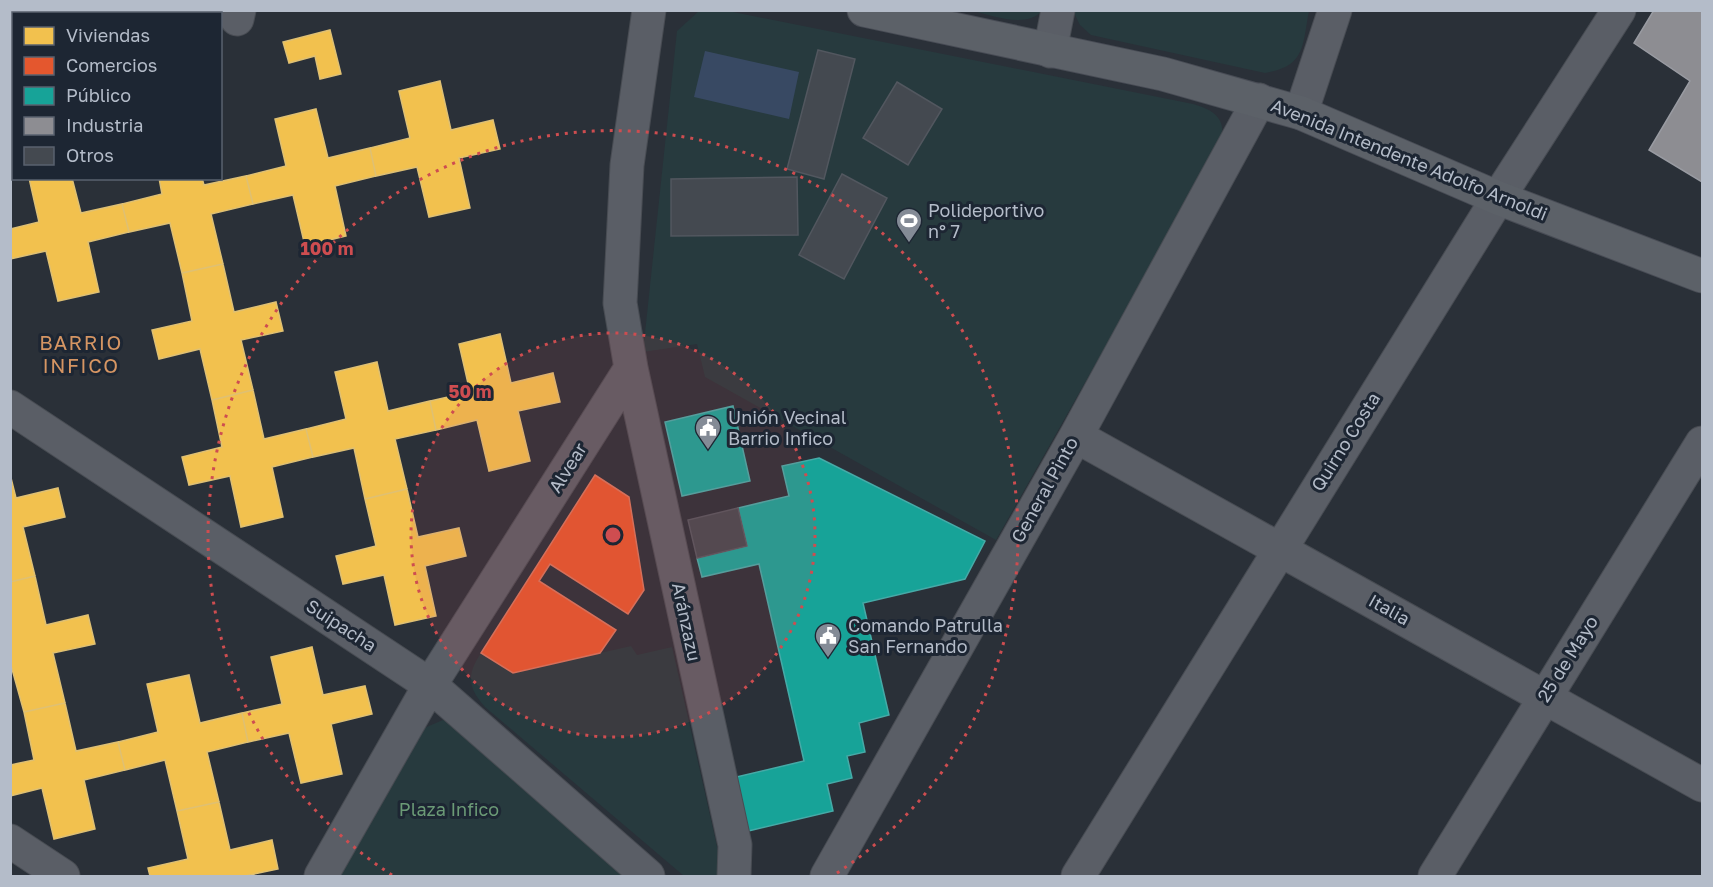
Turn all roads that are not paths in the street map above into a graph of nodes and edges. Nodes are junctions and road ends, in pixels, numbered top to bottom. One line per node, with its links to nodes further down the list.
1 (649, 10): 11 (street)
2 (864, 10): 6 (main road, Avenida Intendente Adolfo Arnoldi)
3 (1058, 10): 6 (street)
4 (1335, 10): 8 (street)
5 (1618, 10): 9 (street, Quirno Costa)
6 (1050, 51): 7 (main road, Avenida Intendente Adolfo Arnoldi)
7 (1259, 100): 8 (main road, Avenida Intendente Adolfo Arnoldi); 13 (street, General Pinto)
8 (1301, 113): 9 (main road, Avenida Intendente Adolfo Arnoldi)
9 (1498, 198): 10 (main road, Avenida Intendente Adolfo Arnoldi); 15 (street, Quirno Costa)
10 (1702, 276)
11 (630, 368): 16 (street, Alvear); 23 (street, Aránzazu)
12 (10, 407): 16 (street, Suipacha)
13 (1076, 436): 15 (street, Italia); 24 (street, General Pinto)
14 (1702, 443): 17 (street, 25 de Mayo)
15 (1280, 549): 17 (street, Italia); 25 (street, Quirno Costa)
16 (430, 685): 21 (street, Alvear); 22 (street, Suipacha)
17 (1545, 697): 18 (street, Italia); 26 (street, 25 de Mayo)
18 (1702, 785)
19 (10, 841): 20 (street)
20 (63, 876)
21 (321, 876)
22 (648, 876)
23 (734, 876)
24 (827, 876)
25 (1077, 876)
26 (1435, 876)

